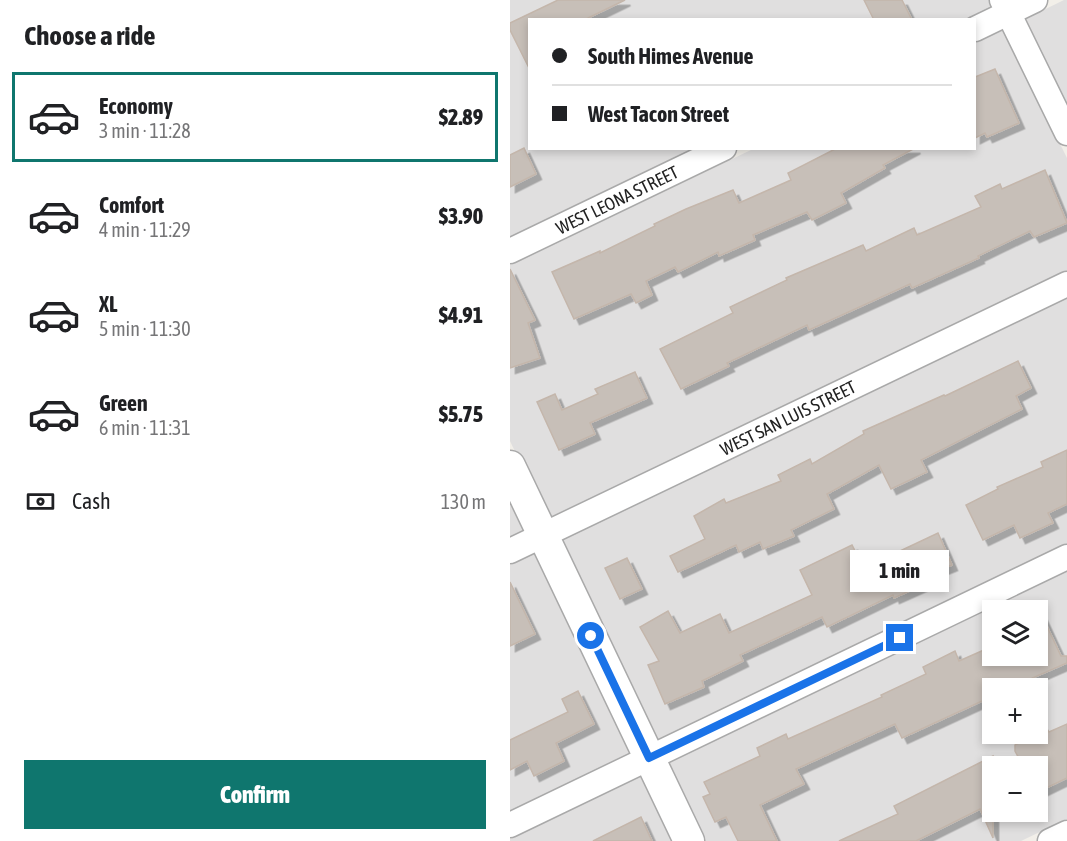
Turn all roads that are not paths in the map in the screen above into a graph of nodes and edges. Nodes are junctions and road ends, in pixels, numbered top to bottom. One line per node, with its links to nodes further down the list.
1 (1035, 0): 2 (street)
2 (1005, 6): 3 (street); 4 (street)
3 (976, 28)
4 (1067, 133)
5 (720, 150): 6 (street, WEST LEONA STREET)
6 (510, 251)
7 (1067, 284): 9 (street, WEST SAN LUIS STREET)
8 (510, 466): 9 (street)
9 (543, 535): 10 (street, WEST SAN LUIS STREET); 12 (street)
10 (510, 551)
11 (1067, 557): 12 (street)
12 (649, 758): 13 (street); 15 (street)
13 (510, 825)
14 (1067, 833): 16 (street)
15 (689, 841)
16 (1050, 841)

